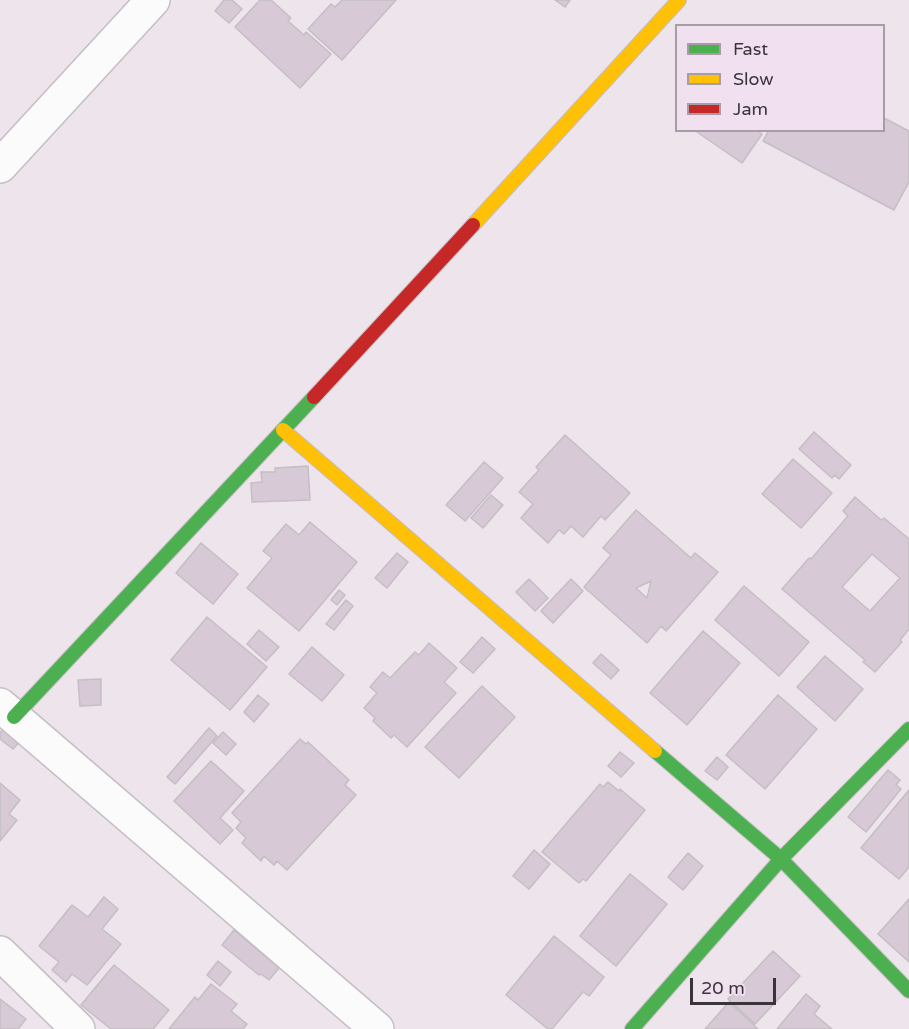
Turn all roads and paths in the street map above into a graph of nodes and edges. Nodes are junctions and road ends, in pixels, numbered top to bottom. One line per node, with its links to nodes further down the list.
1 (153, 0): 3 (street)
2 (679, 0): 4 (street)
3 (0, 166)
4 (283, 430): 5 (street); 7 (street)
5 (7, 711): 11 (street)
6 (909, 729): 7 (street)
7 (781, 860): 9 (street); 12 (street)
8 (0, 953): 10 (street)
9 (909, 991)
10 (78, 1029)
11 (377, 1029)
12 (632, 1029)

